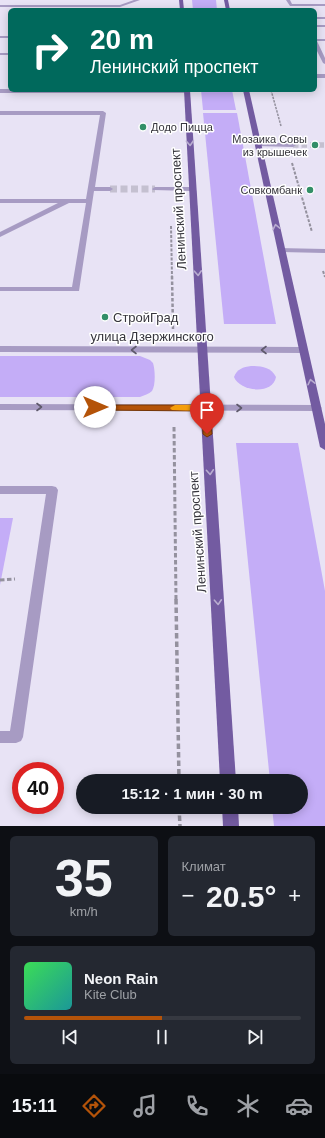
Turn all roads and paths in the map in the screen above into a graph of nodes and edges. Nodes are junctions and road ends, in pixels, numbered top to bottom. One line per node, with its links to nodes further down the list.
1 (138, 0): 5 (street)
2 (288, 0): 3 (street)
3 (325, 5)
4 (0, 6): 5 (street)
5 (120, 8)
6 (317, 45): 7 (street)
7 (325, 63)
8 (187, 92): 17 (main road, Ленинский проспект, one-way to 17)
9 (246, 92): 12 (main road)
10 (272, 92): 13 (path)
11 (0, 113): 14 (street)
12 (258, 145): 13 (street); 22 (main road, one-way to 12)
13 (290, 145): 23 (path)
14 (91, 189): 15 (street); 20 (street)
15 (110, 189)
16 (155, 189): 17 (street)
17 (192, 189): 27 (main road, Ленинский проспект, one-way to 27)
18 (0, 201): 19 (street)
19 (68, 201): 20 (street); 21 (street)
20 (90, 201): 25 (street)
21 (0, 235)
22 (282, 250): 23 (street); 28 (main road)
23 (321, 251): 24 (path)
24 (325, 278)
25 (0, 289)
26 (0, 349): 27 (street, улица Дзержинского, one-way to 26)
27 (202, 350): 28 (street, улица Дзержинского, one-way to 27); 30 (main road, Ленинский проспект)
28 (303, 350): 31 (main road, one-way to 28)
29 (0, 407): 30 (street, one-way to 30)
30 (206, 408): 31 (street, one-way to 31); 37 (main road, Ленинский проспект, one-way to 37)
31 (317, 408): 33 (main road)
32 (174, 425): 36 (path)
33 (325, 447)
34 (0, 490): 35 (street)
35 (0, 737)
36 (179, 774)
37 (228, 774)
38 (179, 814): 40 (path)
39 (230, 814): 41 (main road)
40 (180, 826)
41 (231, 826)

